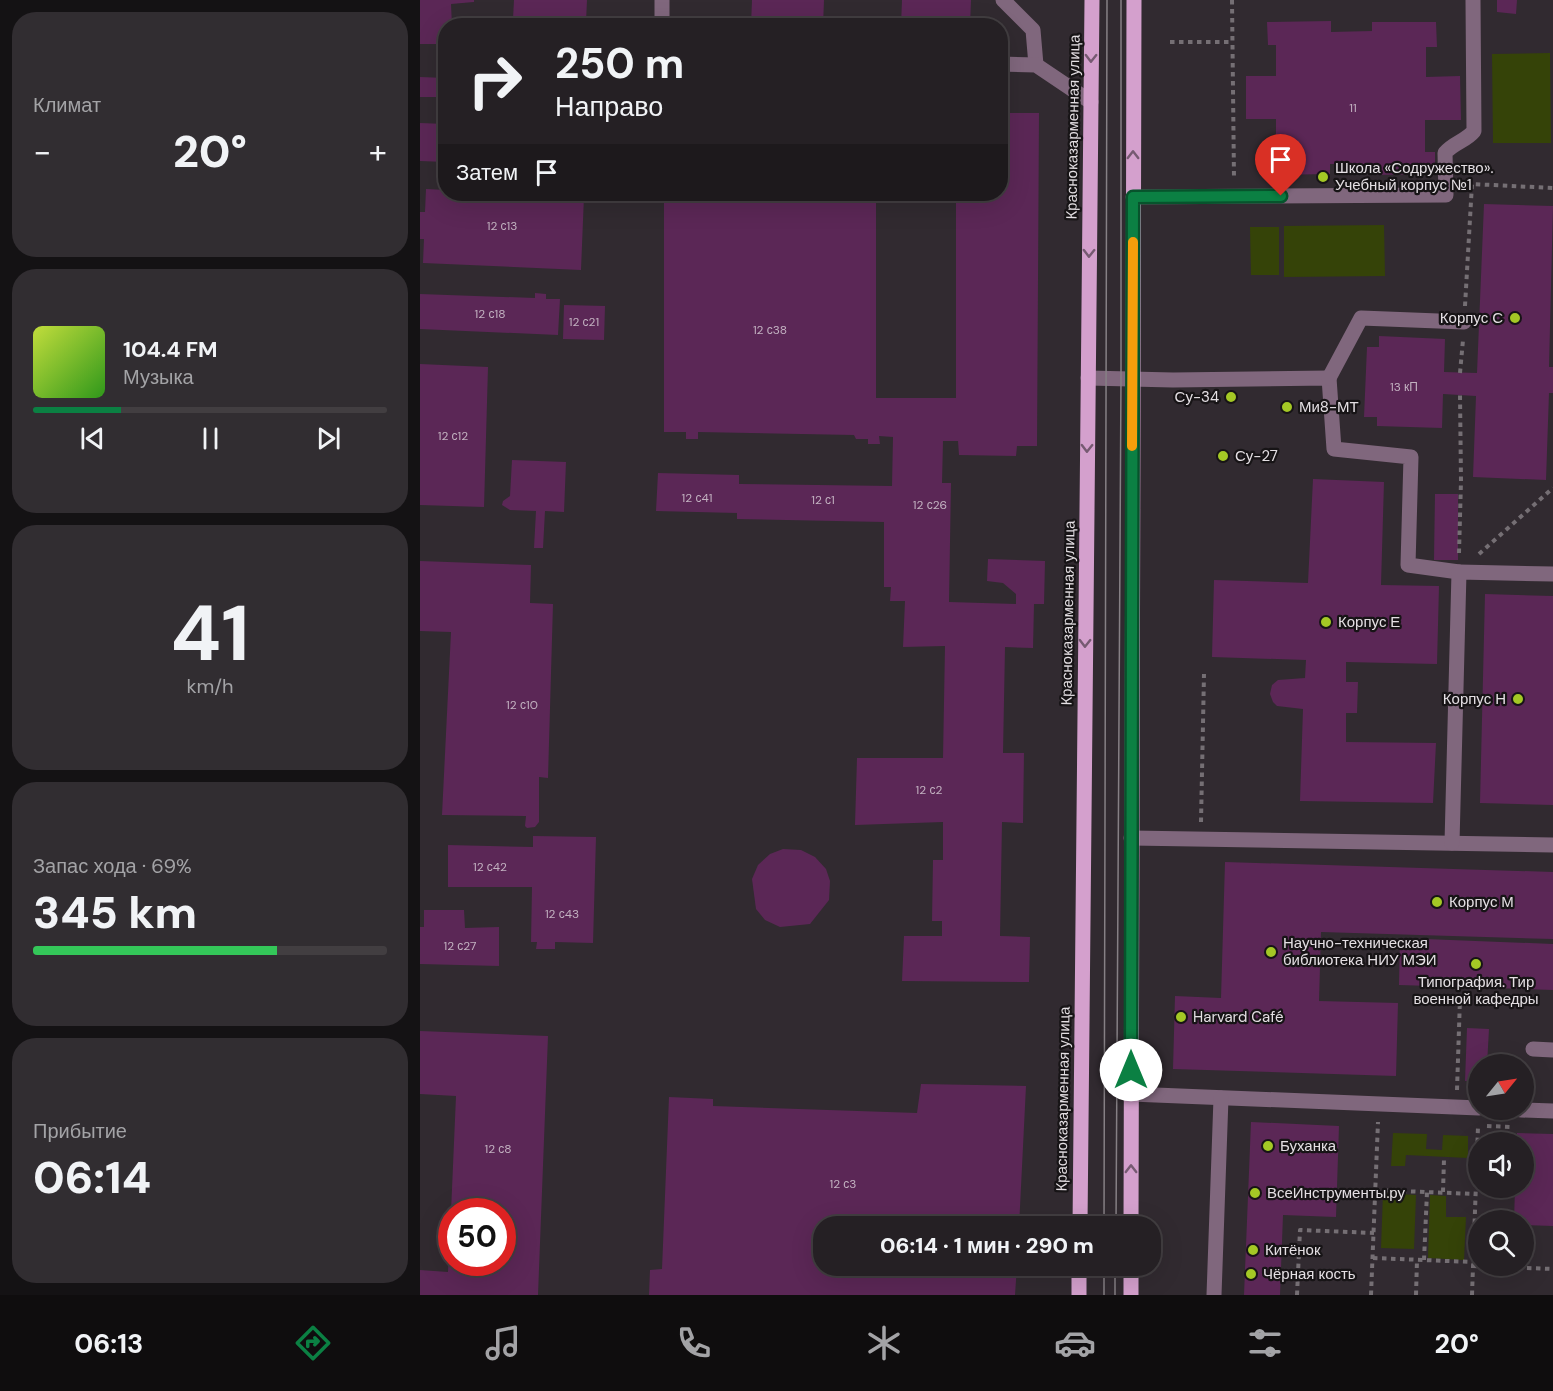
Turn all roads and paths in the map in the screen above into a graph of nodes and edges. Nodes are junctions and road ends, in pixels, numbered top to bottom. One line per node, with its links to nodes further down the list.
1 (662, 0): 7 (lane)
2 (1003, 0): 11 (lane)
3 (1092, 0): 12 (main road, Красноказарменная улица, one-way to 12)
4 (1134, 0): 15 (main road, one-way to 4)
5 (1232, 0): 9 (path)
6 (1473, 0): 14 (lane)
7 (662, 18)
8 (1170, 42): 9 (path)
9 (1233, 42): 14 (path)
10 (1008, 64): 11 (lane)
11 (1036, 65): 12 (lane)
12 (1091, 102): 18 (main road, Красноказарменная улица, one-way to 18)
13 (1553, 188): 16 (path)
14 (1234, 196): 15 (lane)
15 (1133, 197): 20 (main road)
16 (1464, 322): 17 (path); 19 (lane)
17 (1460, 373)
18 (1088, 378): 20 (lane); 45 (main road, Красноказарменная улица, one-way to 45)
19 (1329, 378): 20 (lane); 23 (lane)
20 (1132, 379): 26 (main road)
21 (1460, 395): 23 (path)
22 (1553, 488): 23 (path)
23 (1459, 572): 24 (lane); 28 (lane)
24 (1553, 574)
25 (1204, 674): 27 (path)
26 (1131, 838): 27 (lane); 33 (main road)
27 (1201, 838): 28 (lane)
28 (1452, 843): 29 (lane)
29 (1553, 845)
30 (1460, 998): 36 (path)
31 (1533, 1049): 32 (lane)
32 (1553, 1050)
33 (1131, 1094): 34 (lane); 46 (main road, one-way to 33)
34 (1221, 1098): 35 (lane); 59 (lane)
35 (1379, 1104): 36 (lane); 41 (path)
36 (1456, 1107): 37 (lane)
37 (1468, 1108)
38 (1534, 1110): 39 (lane)
39 (1553, 1111)
40 (1444, 1159): 43 (path)
41 (1376, 1190): 42 (path); 47 (path)
42 (1427, 1192): 43 (path); 50 (path)
43 (1443, 1192): 44 (path)
44 (1468, 1194)
45 (1080, 1216)
46 (1131, 1216)
47 (1374, 1233): 48 (path); 60 (path)
48 (1373, 1258): 49 (path); 61 (path)
49 (1417, 1260): 50 (path); 62 (path)
50 (1424, 1260): 51 (path)
51 (1468, 1264)
52 (1534, 1268): 53 (path)
53 (1553, 1269)
54 (1079, 1276): 57 (main road)
55 (1131, 1276): 58 (main road)
56 (1473, 1276): 63 (path)
57 (1079, 1295)
58 (1131, 1295)
59 (1214, 1295)
60 (1297, 1295)
61 (1371, 1295)
62 (1416, 1295)
63 (1472, 1295)

